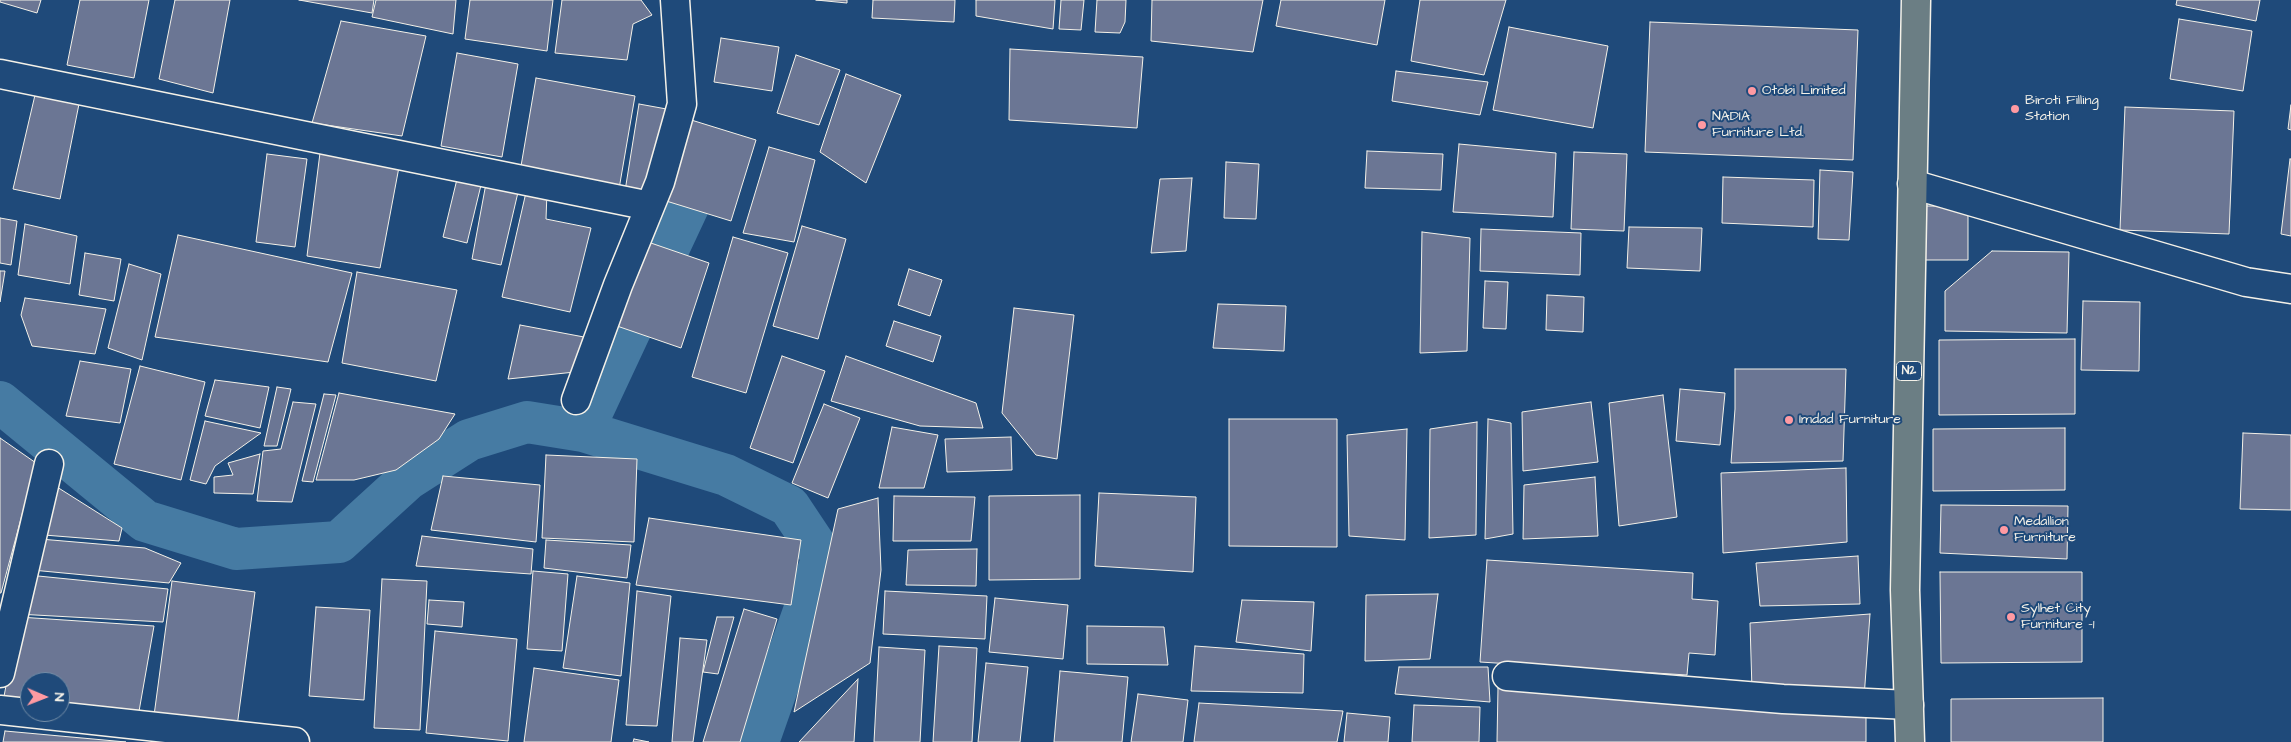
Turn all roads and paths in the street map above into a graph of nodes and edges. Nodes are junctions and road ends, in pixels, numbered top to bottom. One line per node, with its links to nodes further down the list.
1 (675, 0): 5 (street)
2 (1916, 0): 4 (highway, N2)
3 (0, 74): 5 (street)
4 (1912, 184): 6 (street); 11 (highway, N2)
5 (650, 206): 7 (street)
6 (2291, 289)
7 (576, 400)
8 (49, 464): 9 (street)
9 (0, 673)
10 (1507, 676): 11 (street)
11 (1909, 705): 14 (highway, N2)
12 (0, 710): 13 (street)
13 (295, 742)
14 (1910, 742)

